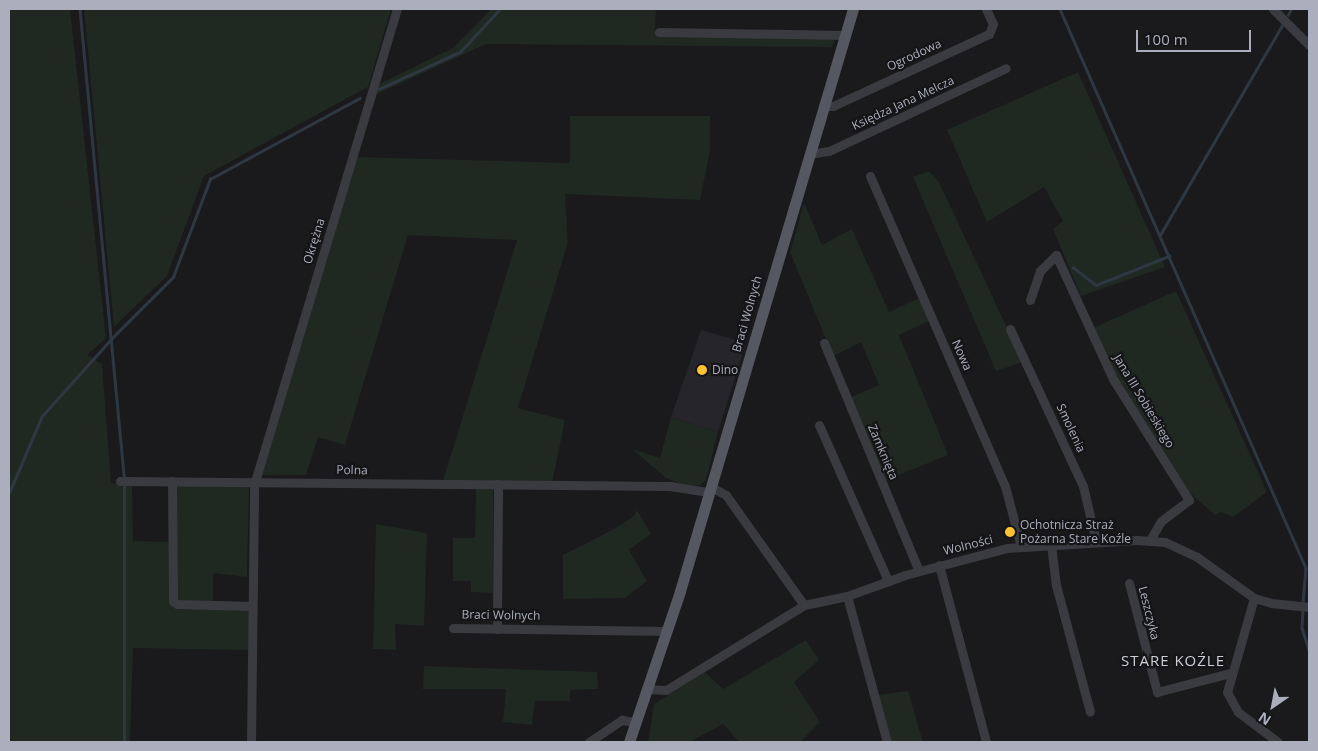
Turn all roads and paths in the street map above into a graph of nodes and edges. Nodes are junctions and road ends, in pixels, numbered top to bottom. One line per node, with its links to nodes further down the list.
1 (397, 9): 16 (street, Okrężna)
2 (853, 9): 6 (main road, Braci Wolnych)
3 (986, 9): 9 (street, Ogrodowa)
4 (1273, 9): 7 (street)
5 (659, 32): 6 (street)
6 (845, 35): 9 (main road, Braci Wolnych)
7 (1309, 45)
8 (1006, 68): 10 (street, Księdza Jana Melcza)
9 (823, 106): 10 (main road, Braci Wolnych)
10 (809, 154): 20 (main road, Braci Wolnych)
11 (870, 176): 24 (street, Nowa)
12 (1030, 300): 21 (street, Jana III Sobieskiego)
13 (1010, 329): 22 (street, Smolenia)
14 (824, 342): 26 (street, Zamknięta)
15 (819, 426): 27 (street)
16 (256, 480): 18 (street, Polna); 19 (street, Polna); 32 (street)
17 (123, 481): 18 (street, Polna)
18 (172, 481): 32 (street)
19 (498, 484): 20 (street, Polna); 35 (street)
20 (710, 490): 31 (street); 36 (main road, Braci Wolnych)
21 (1150, 540): 22 (street, Wolności); 30 (street, Wolności)
22 (1096, 542): 23 (street, Wolności)
23 (1051, 545): 24 (street, Wolności); 39 (street)
24 (1022, 547): 25 (street, Wolności)
25 (939, 565): 26 (street, Wolności); 45 (street)
26 (919, 571): 27 (street, Wolności)
27 (888, 581): 29 (street, Wolności)
28 (1129, 583): 37 (street, Leszczyka)
29 (847, 596): 31 (street, Wolności); 44 (street)
30 (1254, 598): 33 (street, Wolności); 37 (street)
31 (804, 605): 38 (street, Wolności)
32 (252, 606): 41 (street)
33 (1309, 607)
34 (453, 628): 35 (street, Braci Wolnych)
35 (497, 629): 36 (street, Braci Wolnych)
36 (667, 631): 38 (main road, Braci Wolnych)
37 (1230, 674): 46 (street)
38 (646, 690): 40 (main road, Braci Wolnych)
39 (1090, 712)
40 (635, 722): 42 (street); 43 (main road, Braci Wolnych)
41 (250, 742)
42 (589, 742)
43 (629, 742)
44 (887, 742)
45 (986, 742)
46 (1278, 742)

